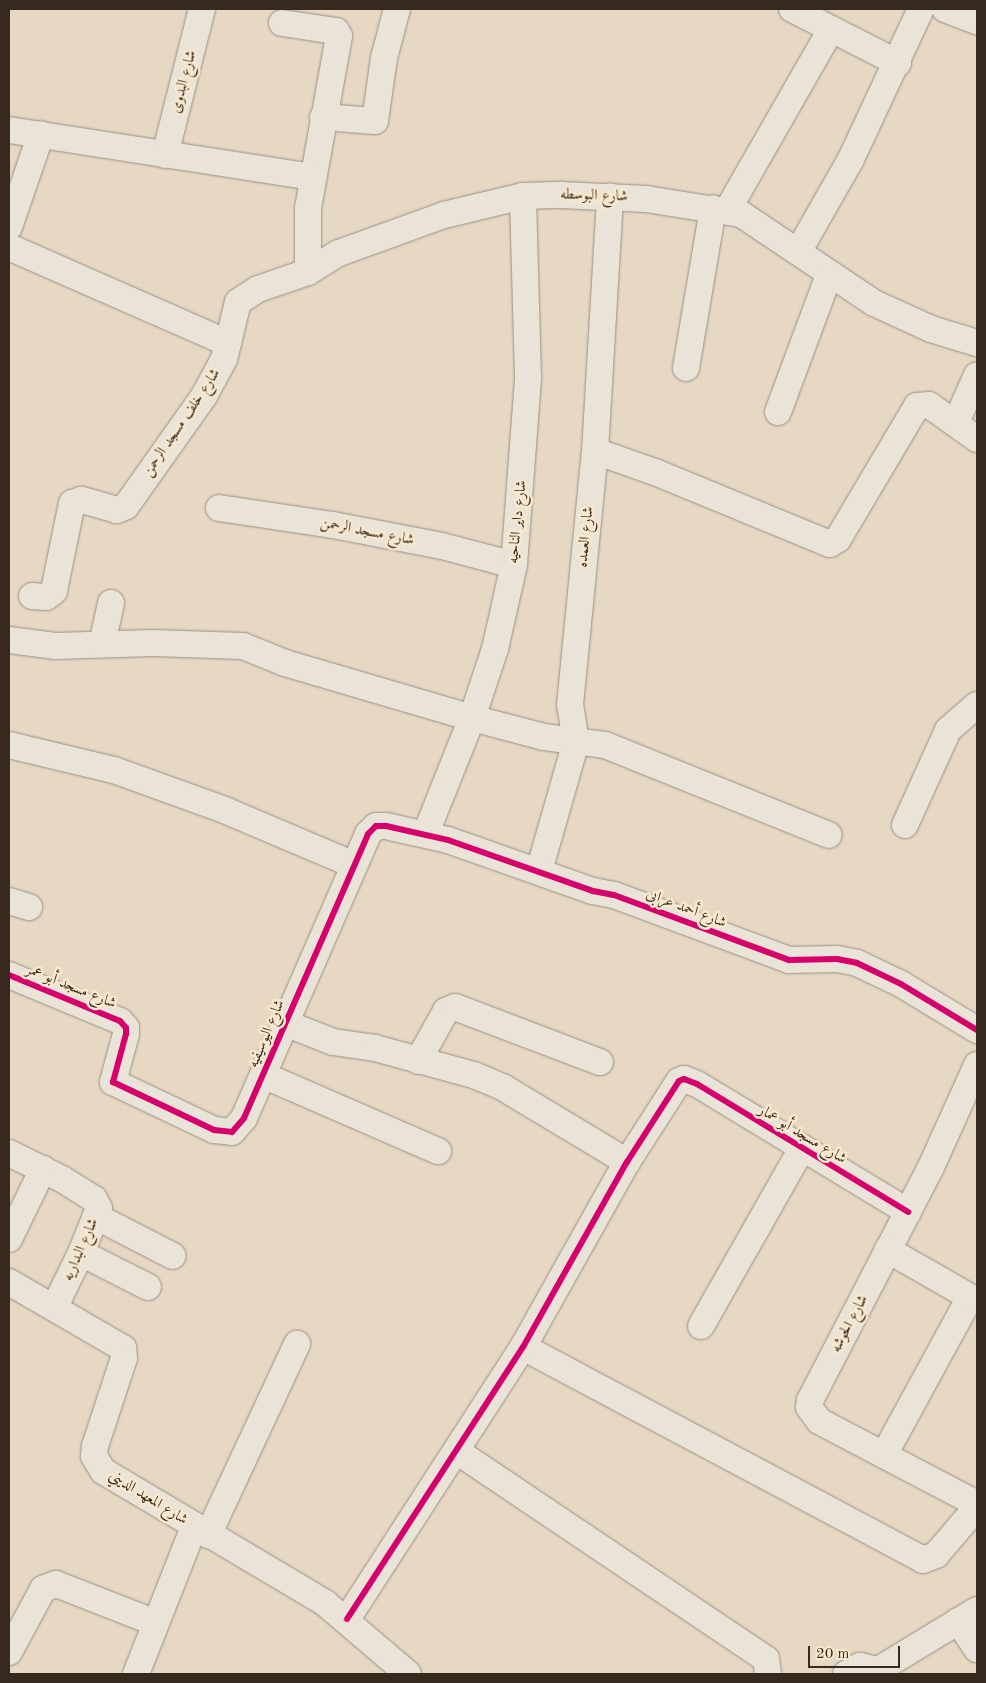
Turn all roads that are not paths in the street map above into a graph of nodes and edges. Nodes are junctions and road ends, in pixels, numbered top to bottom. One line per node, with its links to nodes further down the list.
1 (202, 9): 13 (street, شارع البدوى)
2 (397, 9): 10 (street)
3 (792, 9): 8 (street)
4 (922, 9): 9 (street)
5 (946, 9): 6 (street)
6 (977, 21)
7 (282, 23): 10 (street)
8 (830, 31): 9 (street); 17 (street)
9 (898, 63): 20 (street)
10 (323, 117): 14 (street)
11 (9, 130): 12 (street)
12 (41, 134): 13 (street); 18 (street)
13 (165, 155): 14 (street)
14 (313, 177): 21 (street)
15 (524, 196): 16 (street, شارع البوسطه); 21 (street, شارع البوسطه); 32 (street, شارع داير الناحيه)
16 (610, 196): 17 (street, شارع البوسطه); 30 (street, شارع العمده)
17 (720, 210): 20 (street, شارع البوسطه); 25 (street)
18 (9, 227)
19 (9, 246): 23 (street)
20 (798, 252): 22 (street, شارع البوسطه)
21 (308, 272): 23 (street, شارع البوسطه)
22 (828, 275): 24 (street, شارع البوسطه); 27 (street)
23 (228, 343): 33 (street, شارع خلف مسجد الرحمن)
24 (977, 343)
25 (686, 368)
26 (977, 374): 28 (street)
27 (778, 412)
28 (956, 422): 29 (street); 30 (street)
29 (977, 439)
30 (594, 451): 39 (street, شارع العمده)
31 (219, 508): 32 (street, شارع مسجد الرحمن)
32 (514, 565): 38 (street, شارع داير الناحيه)
33 (32, 596)
34 (111, 603): 36 (street)
35 (9, 640): 36 (street)
36 (102, 644): 38 (street)
37 (977, 706): 41 (street)
38 (472, 718): 39 (street); 43 (street, شارع داير الناحيه)
39 (576, 742): 44 (street); 46 (street, شارع العمده)
40 (9, 745): 45 (street)
41 (905, 824)
42 (376, 826): 43 (street, شارع أحمد عرابى); 45 (street, شارع اليوسيفيه)
43 (426, 833): 46 (street, شارع أحمد عرابى)
44 (828, 835)
45 (354, 865): 48 (street, شارع اليوسيفيه)
46 (538, 871): 49 (street, شارع أحمد عرابى)
47 (9, 975): 54 (street, شارع مسجد أبو عمر)
48 (285, 1023): 50 (street); 53 (street, شارع اليوسيفيه)
49 (976, 1024)
50 (418, 1061): 51 (street); 58 (street)
51 (600, 1062)
52 (977, 1065): 60 (street, شارع الحوشه)
53 (263, 1075): 54 (street, شارع اليوسيفيه); 56 (street)
54 (113, 1082)
55 (801, 1150): 58 (street, شارع مسجد أبو عمار); 60 (street, شارع مسجد أبو عمار); 70 (street)
56 (438, 1152)
57 (9, 1153): 59 (street, شارع البداريه)
58 (627, 1162): 72 (street)
59 (43, 1169): 61 (street, شارع البداريه); 62 (street)
60 (908, 1212): 63 (street, شارع الحوشه)
61 (97, 1218): 64 (street, شارع البداريه); 65 (street)
62 (9, 1239)
63 (888, 1250): 68 (street); 74 (street, شارع الحوشه)
64 (81, 1253): 67 (street); 69 (street, شارع البداريه)
65 (173, 1256)
66 (9, 1282): 69 (street, شارع المعهد الديني)
67 (148, 1287)
68 (974, 1289): 74 (street)
69 (54, 1308): 76 (street, شارع المعهد الديني)
70 (701, 1326)
71 (297, 1344): 76 (street)
72 (524, 1347): 73 (street); 75 (street)
73 (458, 1452): 78 (street); 84 (street)
74 (884, 1455): 75 (street, شارع الحوشه)
75 (977, 1506)
76 (201, 1531): 78 (street, شارع المعهد الديني); 79 (street)
77 (968, 1615): 80 (street); 85 (street)
78 (347, 1619): 83 (street, شارع المعهد الديني)
79 (156, 1623): 81 (street); 82 (street)
80 (977, 1649)
81 (9, 1652)
82 (136, 1674)
83 (408, 1674)
84 (768, 1674)
85 (846, 1674)

